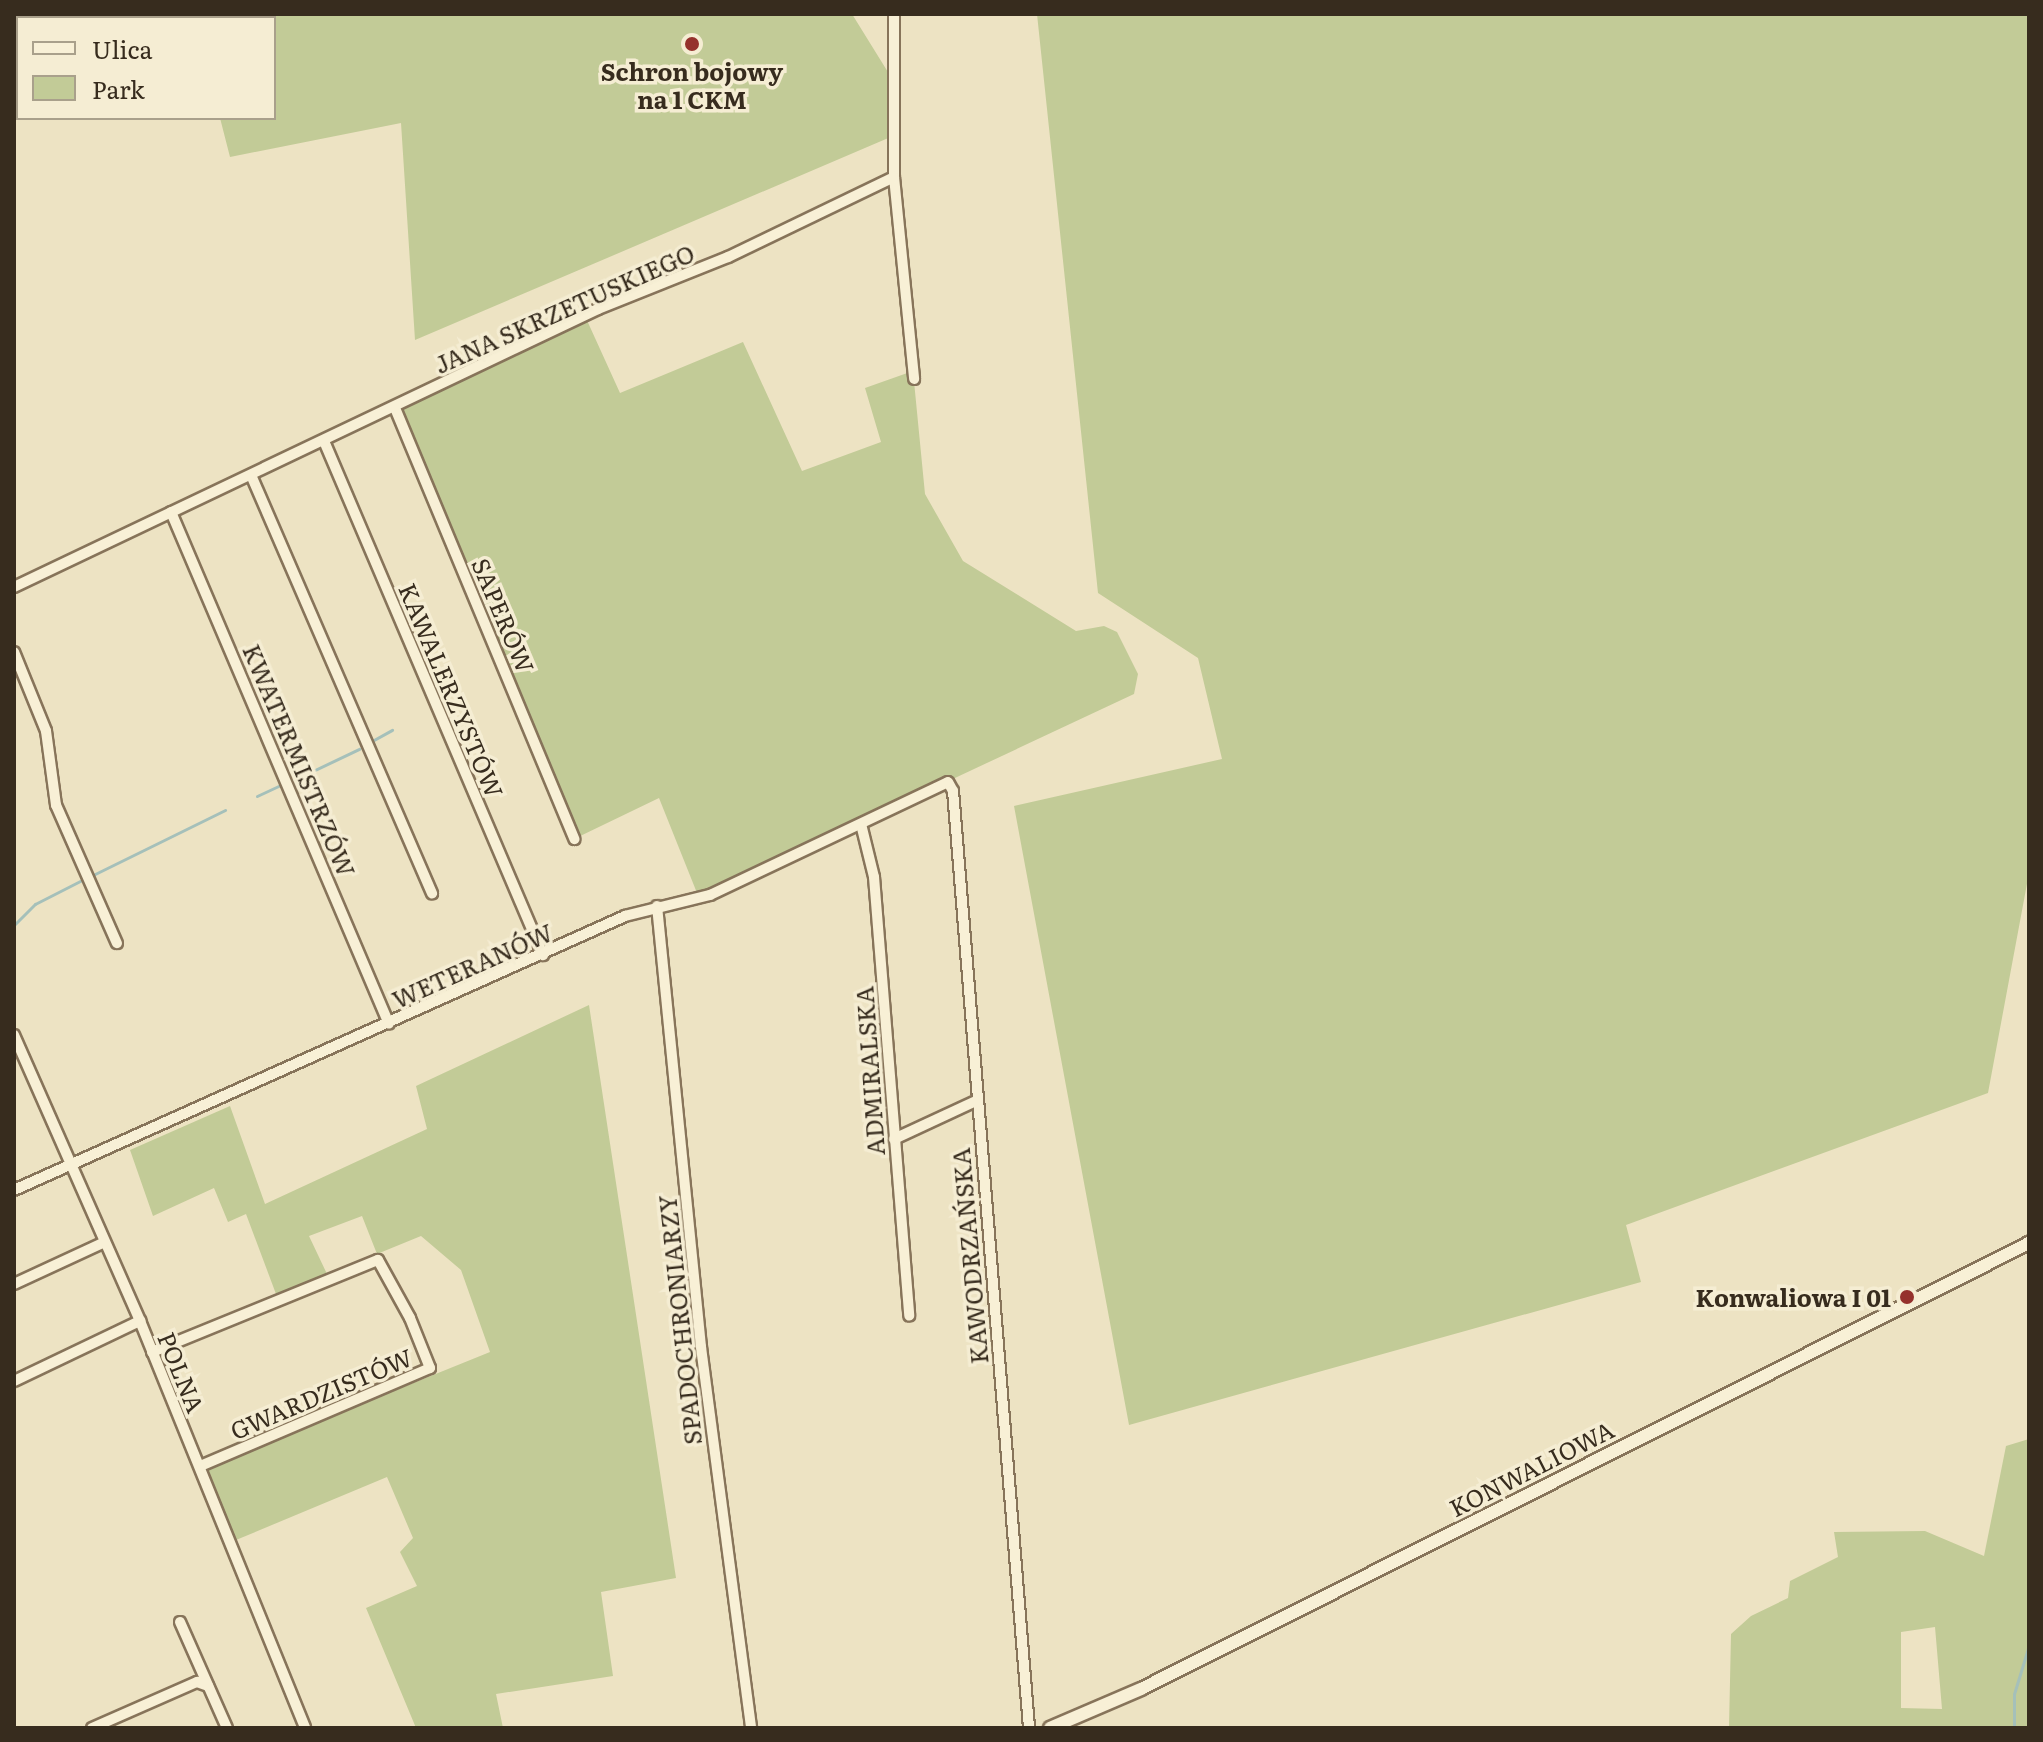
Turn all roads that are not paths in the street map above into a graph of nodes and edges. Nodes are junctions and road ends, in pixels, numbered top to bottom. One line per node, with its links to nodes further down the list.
1 (894, 14): 2 (street)
2 (894, 177): 3 (street); 4 (street, JANA SKRZETUSKIEGO)
3 (914, 379)
4 (395, 408): 5 (street, JANA SKRZETUSKIEGO); 12 (street, SAPERÓW)
5 (324, 441): 6 (street, JANA SKRZETUSKIEGO); 16 (street, KAWALERZYSTÓW)
6 (251, 475): 7 (street, JANA SKRZETUSKIEGO); 13 (street)
7 (171, 512): 8 (street, JANA SKRZETUSKIEGO); 17 (street, KWATERMISTRZÓW)
8 (14, 587)
9 (14, 652): 15 (street)
10 (948, 782): 11 (street, WETERANÓW); 19 (street, KAWODRZAŃSKA)
11 (861, 824): 14 (street, WETERANÓW); 20 (street, ADMIRALSKA)
12 (574, 839)
13 (432, 894)
14 (657, 906): 16 (street, WETERANÓW); 36 (street, SPADOCHRONIARZY)
15 (117, 943)
16 (543, 955): 17 (street, WETERANÓW)
17 (389, 1024): 21 (street, WETERANÓW)
18 (14, 1035): 21 (street, POLNA)
19 (976, 1101): 20 (street); 37 (street, KAWODRZAŃSKA)
20 (894, 1139): 26 (street, ADMIRALSKA)
21 (72, 1166): 22 (street, WETERANÓW); 23 (street, POLNA)
22 (14, 1190)
23 (105, 1242): 25 (street); 27 (street, POLNA)
24 (2029, 1243): 38 (street, KONWALIOWA)
25 (14, 1284)
26 (909, 1316)
27 (140, 1321): 28 (street, POLNA); 29 (street)
28 (152, 1352): 30 (street, POLNA); 30 (street, GWARDZISTÓW)
29 (14, 1381)
30 (200, 1466): 35 (street, POLNA)
31 (180, 1622): 32 (street)
32 (208, 1686): 33 (street); 34 (street)
33 (92, 1728)
34 (227, 1728)
35 (305, 1728)
36 (751, 1728)
37 (1029, 1728)
38 (1050, 1728)

